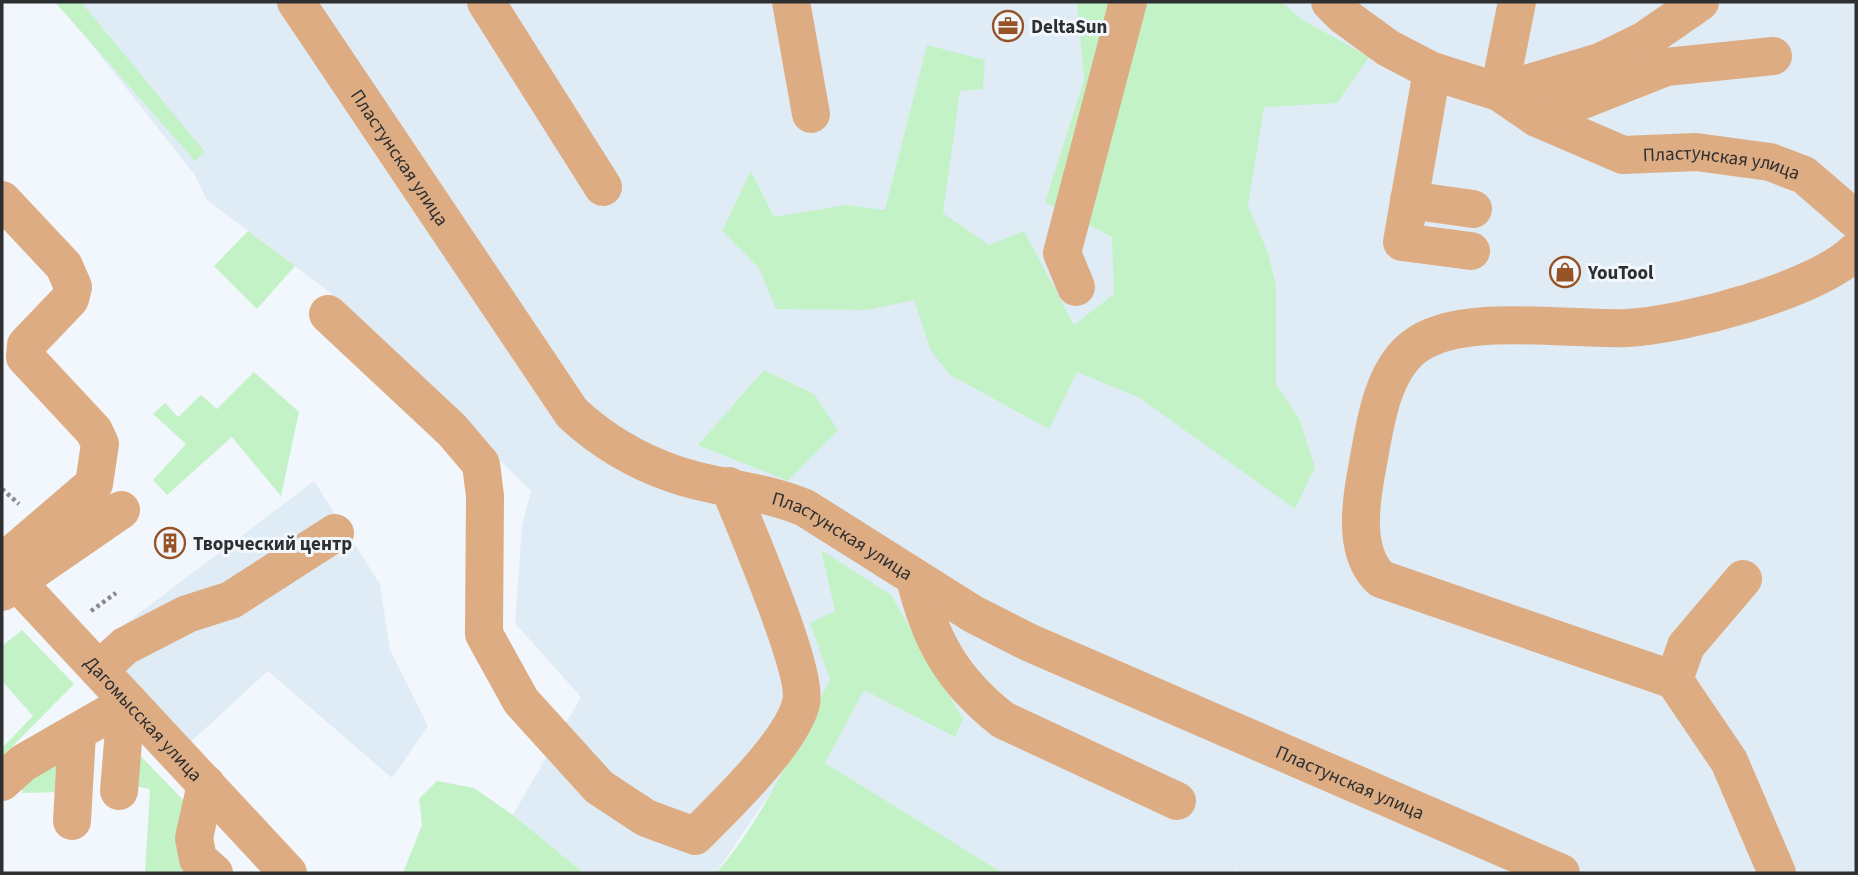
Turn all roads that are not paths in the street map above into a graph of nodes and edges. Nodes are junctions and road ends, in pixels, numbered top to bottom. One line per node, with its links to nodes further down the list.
1 (296, 2): 25 (street, Пластунская улица)
2 (486, 2): 15 (street)
3 (791, 2): 11 (street)
4 (1128, 2): 22 (street)
5 (1330, 2): 9 (street, Пластунская улица)
6 (1517, 2): 10 (street)
7 (1700, 2): 10 (street)
8 (1773, 56): 12 (street)
9 (1432, 71): 10 (street, Пластунская улица); 17 (street)
10 (1499, 92): 12 (street, Пластунская улица)
11 (811, 114)
12 (1537, 118): 13 (street, Пластунская улица)
13 (1804, 175): 14 (street); 19 (street, Пластунская улица)
14 (1856, 180)
15 (603, 187)
16 (2, 200): 24 (street)
17 (1409, 200): 18 (street); 20 (street)
18 (1474, 209)
19 (1856, 220)
20 (1471, 251)
21 (1856, 251): 32 (street)
22 (1076, 287)
23 (328, 314): 25 (street)
24 (13, 362): 28 (street)
25 (729, 486): 29 (street, Пластунская улица)
26 (121, 510): 28 (street)
27 (335, 533): 31 (street)
28 (6, 574): 31 (street, Дагомысская улица)
29 (915, 578): 38 (street); 42 (street, Пластунская улица)
30 (1743, 579): 32 (street)
31 (99, 670): 33 (street, Дагомысская улица)
32 (1674, 680): 43 (street)
33 (125, 703): 34 (street); 36 (street, Дагомысская улица); 37 (street)
34 (77, 733): 35 (street); 39 (street)
35 (2, 782)
36 (206, 784): 40 (street); 41 (street, Дагомысская улица)
37 (119, 791)
38 (1177, 801)
39 (72, 821)
40 (214, 873)
41 (288, 873)
42 (1561, 873)
43 (1777, 873)

